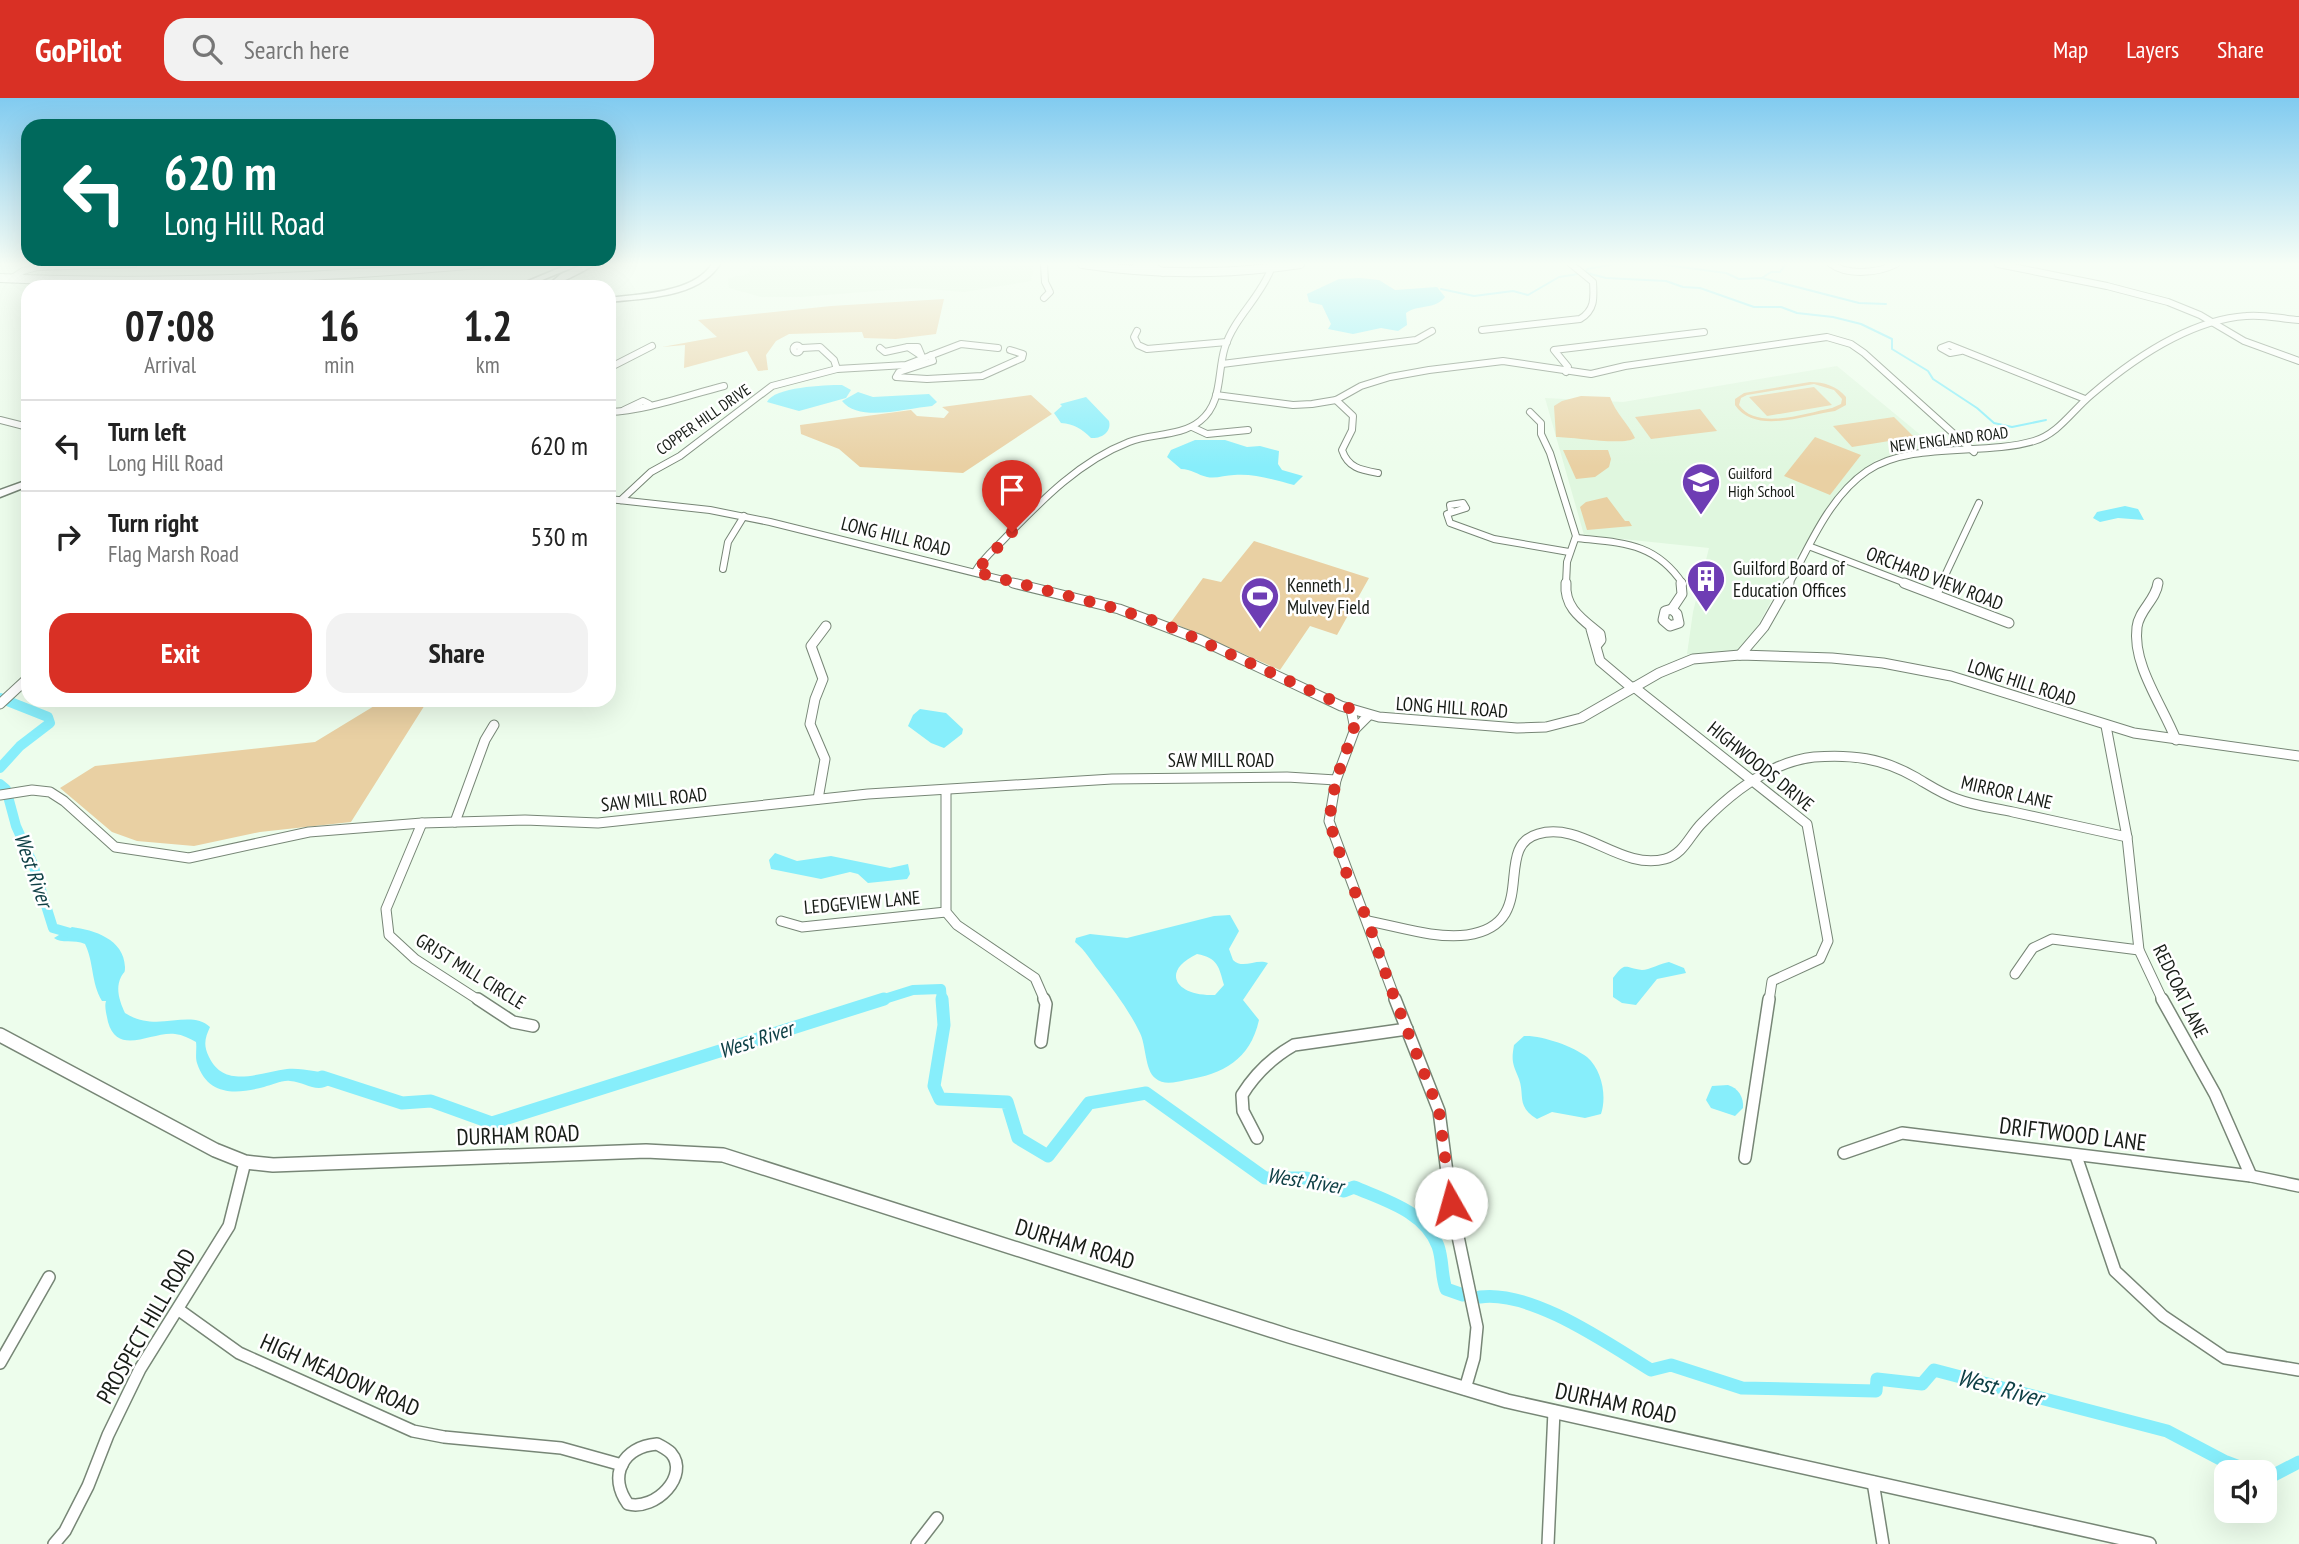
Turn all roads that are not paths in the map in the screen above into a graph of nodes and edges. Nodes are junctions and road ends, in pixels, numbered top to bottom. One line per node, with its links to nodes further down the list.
1 (1137, 331): 7 (street)
2 (1233, 331): 7 (street)
3 (1432, 331): 15 (street)
4 (2189, 331): 21 (street, NEW ENGLAND ROAD)
5 (2227, 331): 14 (street)
6 (1704, 332): 18 (street)
7 (1227, 342): 15 (street)
8 (652, 346): 16 (street)
9 (802, 348): 17 (street)
10 (880, 348): 13 (street)
11 (1961, 351): 21 (street)
12 (931, 355): 12 (street, COPPER HILL DRIVE); 13 (street, COPPER HILL DRIVE)
13 (921, 357): 17 (street, COPPER HILL DRIVE)
14 (2299, 361)
15 (1222, 363): 20 (street)
16 (616, 364)
17 (837, 369): 36 (street, COPPER HILL DRIVE)
18 (1566, 372): 22 (street); 29 (street)
19 (724, 386): 23 (street)
20 (1216, 395): 22 (street); 27 (street)
21 (2085, 399): 29 (street, NEW ENGLAND ROAD)
22 (1336, 400): 30 (street)
23 (616, 411)
24 (1530, 412): 40 (street)
25 (0, 420): 26 (street)
26 (21, 425)
27 (1192, 426): 28 (street); 44 (street)
28 (1248, 430)
29 (1974, 452): 41 (street, NEW ENGLAND ROAD)
30 (1378, 473)
31 (21, 486): 33 (highway)
32 (21, 492): 34 (highway)
33 (0, 494)
34 (0, 500)
35 (616, 500): 36 (street, LONG HILL ROAD)
36 (621, 500): 39 (street, LONG HILL ROAD)
37 (1979, 503): 46 (street)
38 (1451, 511): 42 (street)
39 (744, 516): 43 (street); 44 (street, LONG HILL ROAD)
40 (1576, 538): 42 (street); 47 (street)
41 (1811, 547): 46 (street, ORCHARD VIEW ROAD); 50 (street, NEW ENGLAND ROAD)
42 (1569, 552): 52 (street, HIGHWOODS DRIVE)
43 (723, 569)
44 (975, 572): 54 (street, LONG HILL ROAD)
45 (2158, 582): 59 (street)
46 (1936, 594): 48 (street, ORCHARD VIEW ROAD)
47 (1672, 610)
48 (2009, 622)
49 (826, 626): 65 (street)
50 (1740, 655): 52 (street, LONG HILL ROAD); 57 (street, LONG HILL ROAD)
51 (21, 684): 53 (street)
52 (1633, 688): 55 (street, LONG HILL ROAD); 62 (street, HIGHWOODS DRIVE)
53 (0, 704)
54 (1351, 709): 55 (street, LONG HILL ROAD); 58 (street)
55 (1369, 715): 58 (street)
56 (494, 725): 66 (street)
57 (2106, 726): 59 (street, LONG HILL ROAD); 68 (street, REDCOAT LANE)
58 (1354, 729): 61 (street)
59 (2176, 740): 60 (street, LONG HILL ROAD)
60 (2299, 756)
61 (1336, 780): 63 (street, SAW MILL ROAD); 71 (street)
62 (1753, 781): 68 (street, MIRROR LANE); 71 (street, MIRROR LANE); 81 (street, HIGHWOODS DRIVE)
63 (946, 791): 65 (street, SAW MILL ROAD); 69 (street)
64 (1, 795): 67 (street, SAW MILL ROAD)
65 (818, 799): 66 (street, SAW MILL ROAD)
66 (455, 822): 67 (street, SAW MILL ROAD)
67 (422, 823): 74 (street, GRIST MILL CIRCLE)
68 (2126, 837): 72 (street, REDCOAT LANE)
69 (946, 912): 70 (street, LEDGEVIEW LANE); 77 (street)
70 (780, 921)
71 (1368, 921): 75 (street)
72 (2139, 950): 73 (street); 83 (street, REDCOAT LANE)
73 (2015, 974)
74 (534, 1026)
75 (1407, 1028): 78 (street); 89 (street)
76 (0, 1035): 82 (main road, DURHAM ROAD)
77 (1041, 1042)
78 (1257, 1138)
79 (1843, 1153): 80 (street, DRIFTWOOD LANE)
80 (2076, 1156): 83 (street, DRIFTWOOD LANE); 88 (street)
81 (1745, 1157)
82 (245, 1162): 86 (street, PROSPECT HILL ROAD); 89 (main road, DURHAM ROAD)
83 (2251, 1177): 84 (street, DRIFTWOOD LANE)
84 (2299, 1186)
85 (48, 1277): 87 (street)
86 (179, 1310): 91 (street, HIGH MEADOW ROAD); 94 (street, PROSPECT HILL ROAD)
87 (0, 1363)
88 (2299, 1370)
89 (1465, 1389): 90 (main road, DURHAM ROAD)
90 (1554, 1411): 92 (main road, DURHAM ROAD); 96 (street)
91 (622, 1465): 91 (street)
92 (1873, 1482): 97 (street); 98 (main road, DURHAM ROAD)
93 (937, 1518): 95 (street)
94 (54, 1544)
95 (917, 1544)
96 (1548, 1544)
97 (1883, 1544)
98 (2149, 1544)

